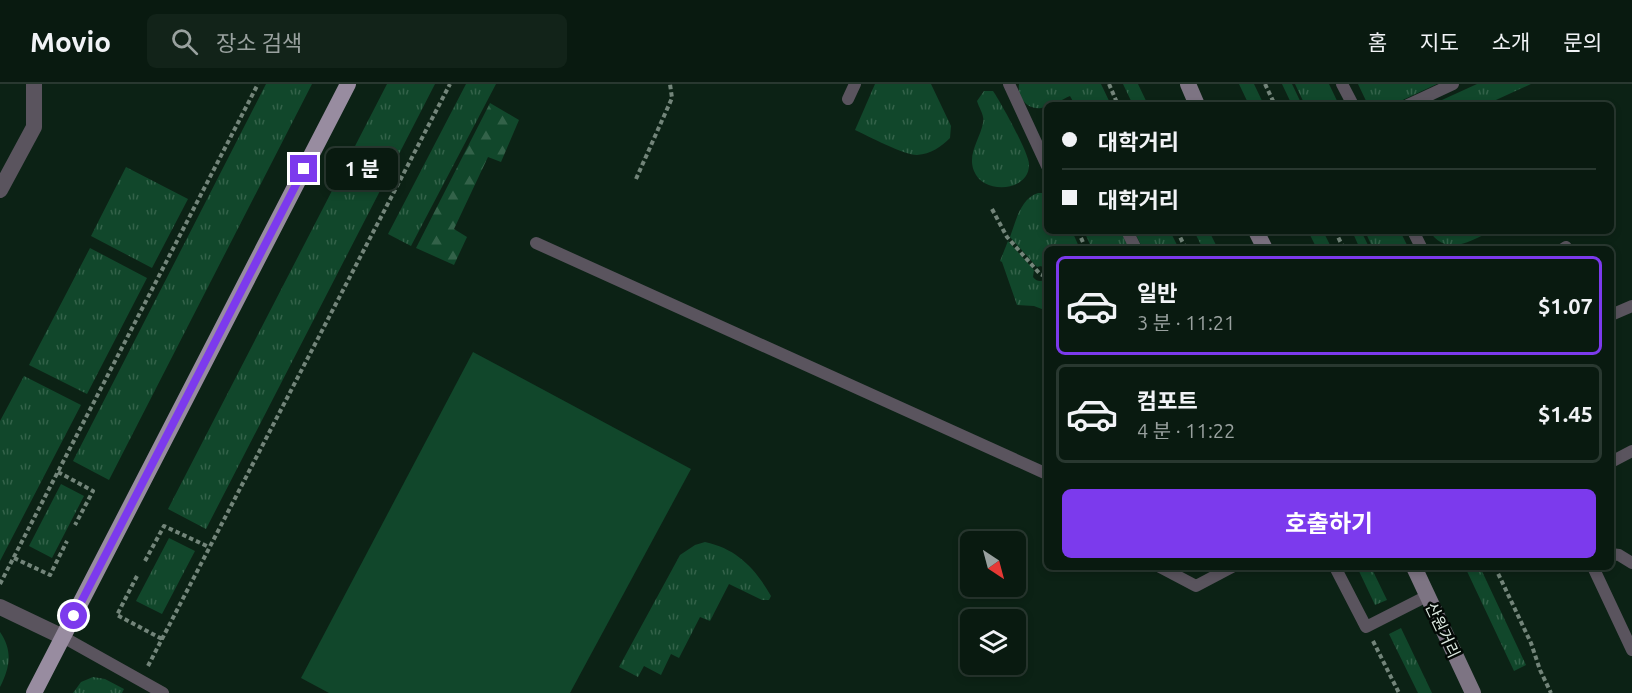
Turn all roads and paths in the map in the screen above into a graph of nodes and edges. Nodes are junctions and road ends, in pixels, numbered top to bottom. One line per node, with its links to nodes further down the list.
1 (34, 84): 21 (street)
2 (258, 84): 29 (path)
3 (348, 84): 49 (main road)
4 (450, 84): 33 (path)
5 (670, 84): 20 (path)
6 (855, 84): 13 (lane)
7 (1009, 84): 19 (lane)
8 (1109, 84): 14 (path)
9 (1188, 84): 15 (main road)
10 (1265, 84): 16 (path)
11 (1342, 84): 17 (lane)
12 (1453, 84): 18 (lane)
13 (848, 99)
14 (1117, 102)
15 (1196, 102)
16 (1274, 102)
17 (1351, 102)
18 (1414, 102)
19 (1044, 160)
20 (636, 179)
21 (0, 190)
22 (992, 209): 24 (path)
23 (536, 243): 30 (lane)
24 (1044, 276)
25 (1632, 306): 26 (lane)
26 (1614, 314)
27 (1632, 451): 28 (lane)
28 (1614, 460)
29 (58, 472): 31 (path); 35 (path)
30 (1044, 473)
31 (75, 525)
32 (67, 541): 35 (path)
33 (209, 548): 36 (path); 50 (path)
34 (1614, 554): 37 (lane)
35 (14, 558): 45 (path)
36 (145, 561)
37 (1632, 563)
38 (1166, 570): 39 (lane)
39 (1226, 570)
40 (1337, 570): 48 (lane)
41 (1415, 570): 46 (main road, 산원거리)
42 (1496, 570): 57 (path)
43 (1594, 570): 51 (lane)
44 (137, 576): 50 (path)
45 (0, 584)
46 (1427, 596): 48 (lane); 56 (main road, 산원거리)
47 (0, 607): 49 (street)
48 (1366, 627): 55 (path)
49 (63, 637): 52 (lane); 53 (main road)
50 (162, 639): 52 (path)
51 (1632, 650)
52 (140, 680): 54 (lane)
53 (34, 693)
54 (163, 693)
55 (1399, 693)
56 (1473, 693)
57 (1551, 693)

